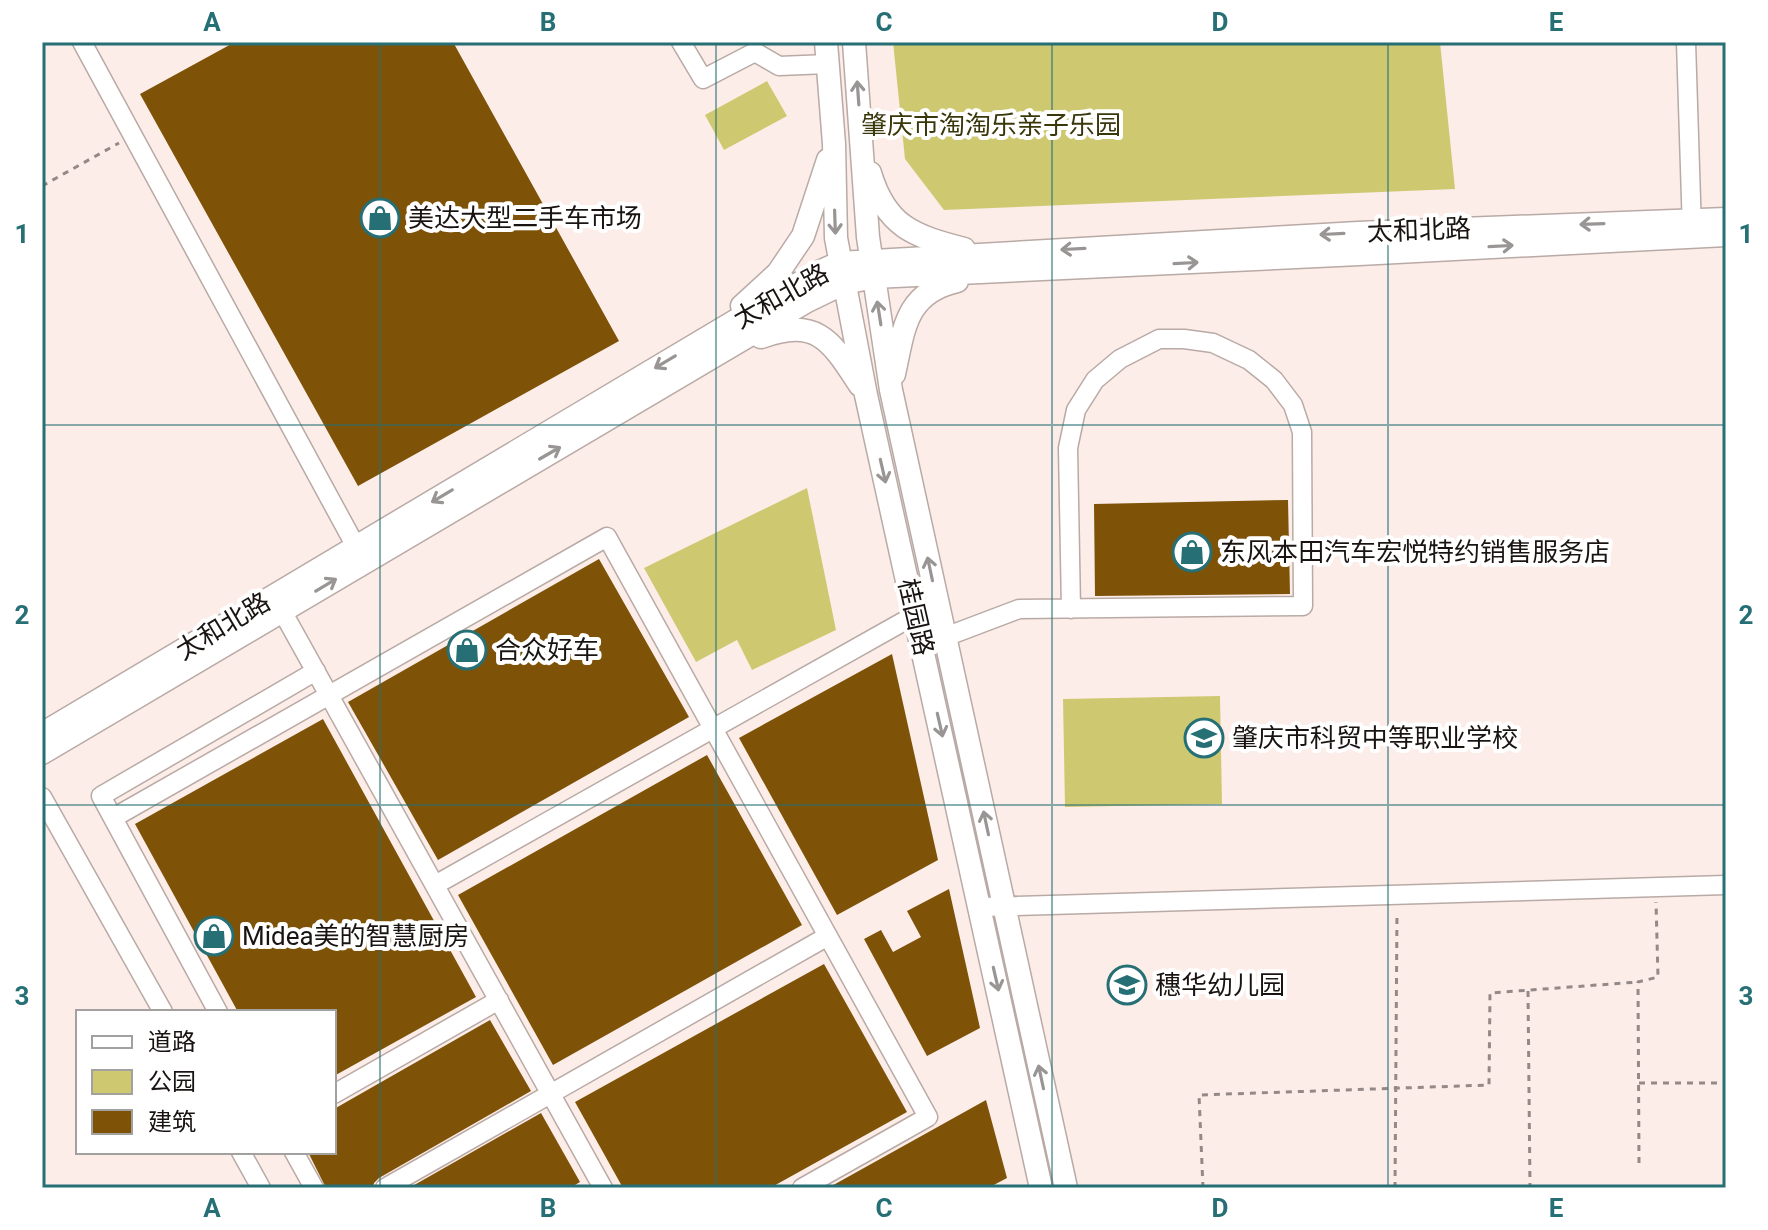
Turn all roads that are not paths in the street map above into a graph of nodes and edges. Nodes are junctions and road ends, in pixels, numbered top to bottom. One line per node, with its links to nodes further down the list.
1 (82, 42): 18 (street)
2 (681, 42): 5 (street)
3 (854, 42): 7 (main road, one-way to 3)
4 (1686, 42): 9 (street)
5 (827, 53): 6 (main road, 桂园路)
6 (834, 144): 13 (main road, 桂园路, one-way to 13); 14 (main road)
7 (862, 144): 11 (main road); 12 (main road)
8 (1726, 219): 9 (main road, 太和北路)
9 (1692, 228): 10 (main road, 太和北路); 11 (main road, 太和北路)
10 (1726, 235)
11 (990, 263): 12 (main road, 太和北路); 16 (main road)
12 (872, 269): 13 (main road, 太和北路); 16 (main road, one-way to 12)
13 (842, 273): 14 (main road, 太和北路); 15 (main road, 太和北路); 17 (main road, 桂园路)
14 (732, 323): 18 (main road, 太和北路, one-way to 18)
15 (725, 350): 17 (main road); 18 (main road, 太和北路, one-way to 15)
16 (891, 390): 22 (main road, one-way to 16)
17 (866, 395): 21 (main road, 桂园路, one-way to 21)
18 (360, 554): 19 (main road, 太和北路)
19 (278, 603): 23 (street); 26 (main road, 太和北路); 27 (main road, 太和北路)
20 (1071, 609): 20 (street); 22 (street)
21 (915, 615): 25 (street); 32 (main road, 桂园路, one-way to 32)
22 (945, 637): 33 (main road, one-way to 22)
23 (316, 671): 24 (street); 29 (street)
24 (329, 695): 25 (street); 29 (street); 30 (street)
25 (713, 728): 30 (street); 34 (street)
26 (42, 734)
27 (42, 753)
28 (42, 797): 36 (street)
29 (113, 818): 37 (street)
30 (435, 885): 35 (street)
31 (1726, 885): 33 (street)
32 (980, 907): 33 (street); 40 (main road, 桂园路, one-way to 40)
33 (1004, 907): 41 (main road, one-way to 33)
34 (828, 936): 39 (street); 48 (street)
35 (499, 1000): 38 (street); 39 (street)
36 (162, 1010)
37 (217, 1010)
38 (336, 1093)
39 (551, 1094): 44 (street); 47 (street)
40 (1033, 1144): 49 (main road); 50 (main road, 桂园路)
41 (1057, 1153): 51 (main road); 52 (street)
42 (242, 1154): 45 (street)
43 (295, 1154): 46 (street)
44 (599, 1186)
45 (261, 1188)
46 (314, 1188)
47 (385, 1188)
48 (802, 1188)
49 (1030, 1188)
50 (1041, 1188)
51 (1066, 1188)
52 (1080, 1188)

